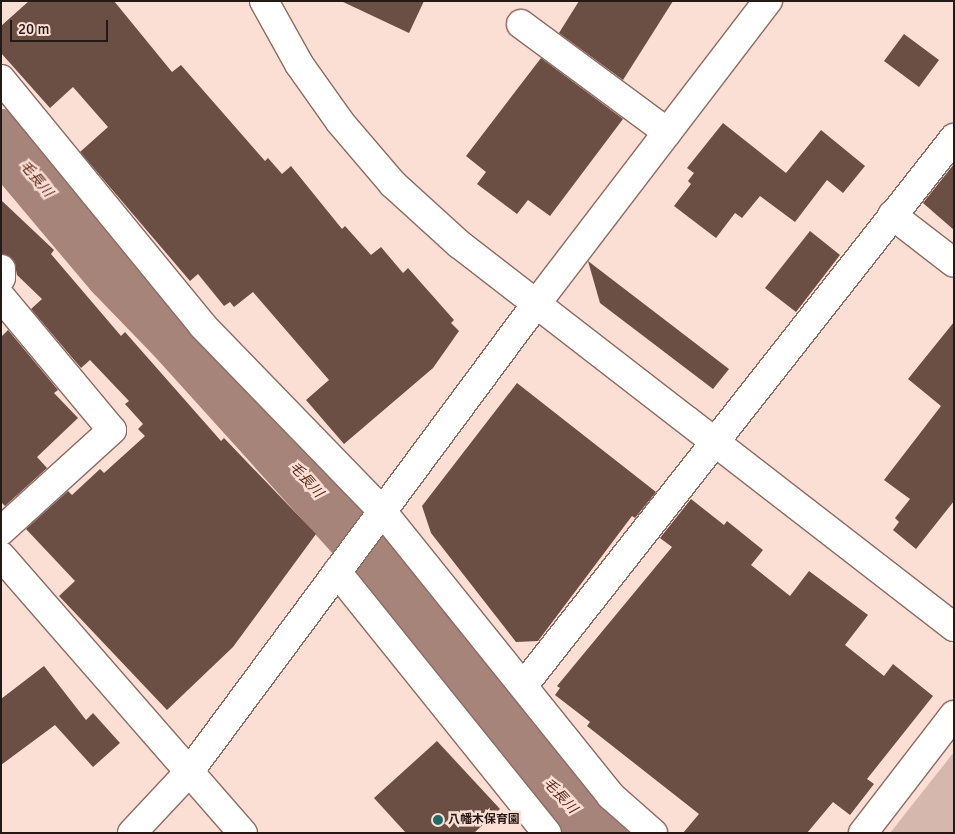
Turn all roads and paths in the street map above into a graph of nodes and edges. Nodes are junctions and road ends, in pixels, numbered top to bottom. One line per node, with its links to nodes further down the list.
1 (264, 1): 12 (street)
2 (768, 1): 5 (street)
3 (520, 24): 5 (street)
4 (1, 79): 14 (street)
5 (667, 132): 12 (street)
6 (954, 138): 7 (street)
7 (892, 215): 8 (street); 13 (street)
8 (954, 263)
9 (1, 269): 10 (street)
10 (1, 278)
11 (1, 298): 15 (street)
12 (536, 304): 13 (street); 14 (street)
13 (715, 444): 18 (street); 19 (street)
14 (382, 511): 17 (street); 19 (street)
15 (1, 531)
16 (1, 556): 21 (street)
17 (336, 572): 21 (street); 24 (street)
18 (954, 627)
19 (524, 686): 25 (street)
20 (954, 715): 26 (street)
21 (189, 772): 22 (street); 23 (street)
22 (132, 833)
23 (243, 833)
24 (547, 833)
25 (653, 833)
26 (863, 833)

